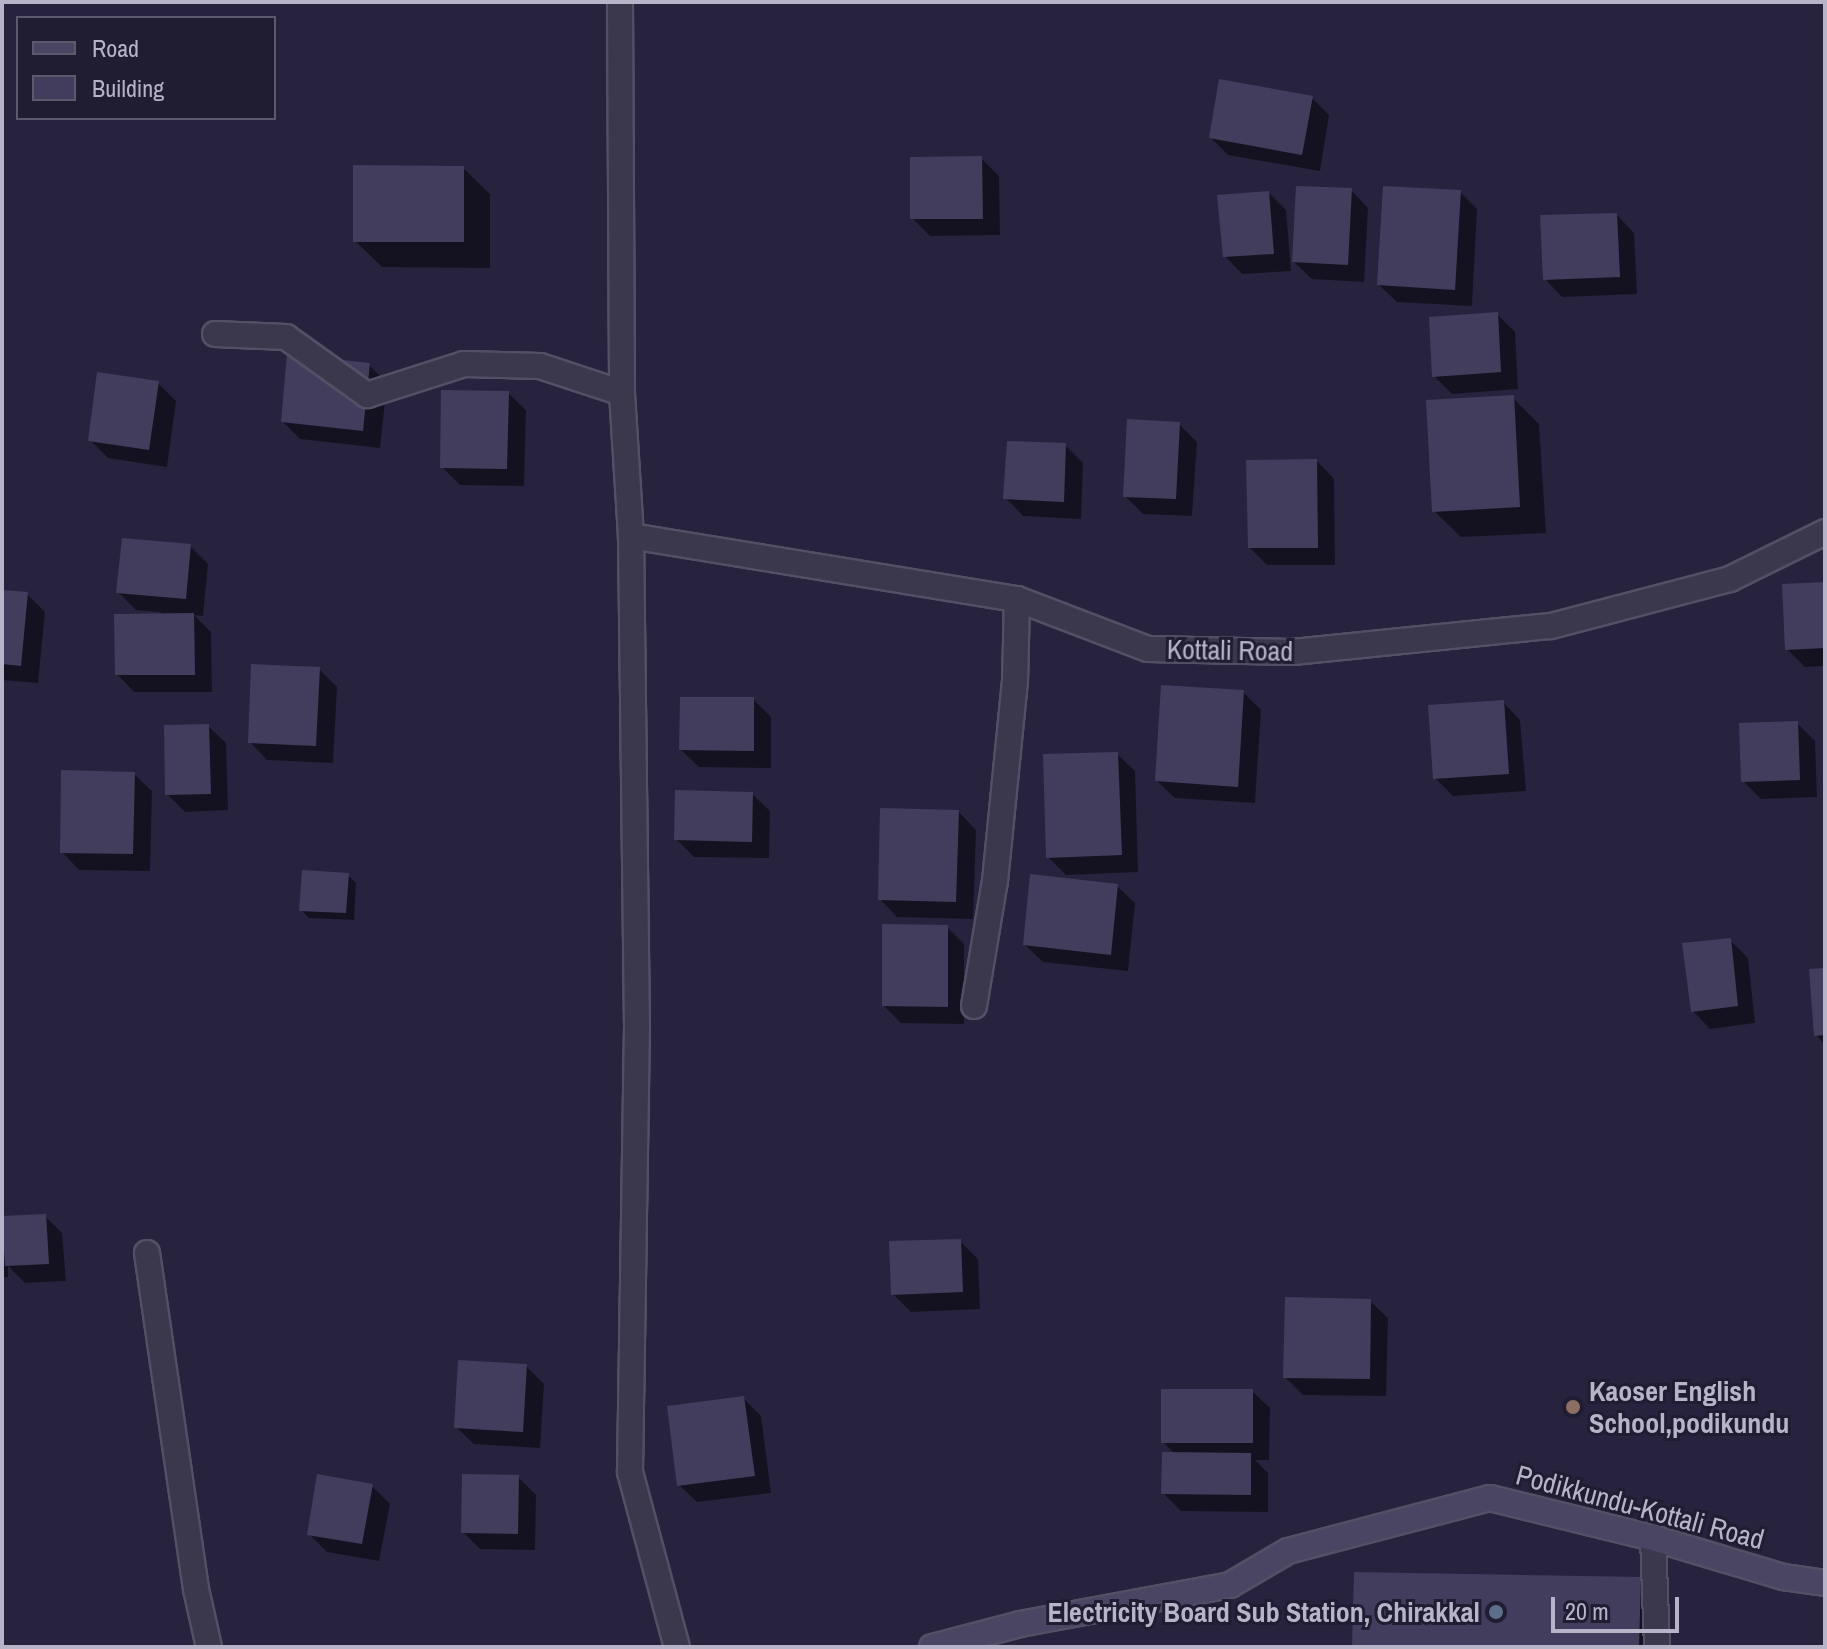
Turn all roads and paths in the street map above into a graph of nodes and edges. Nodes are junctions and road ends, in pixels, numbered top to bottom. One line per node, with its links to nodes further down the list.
1 (620, 2): 3 (street)
2 (215, 334): 3 (street)
3 (622, 393): 5 (street)
4 (1825, 532): 6 (street, Kottali Road)
5 (631, 536): 6 (street, Kottali Road); 12 (street)
6 (1017, 599): 7 (street)
7 (974, 1006)
8 (147, 1253): 11 (street)
9 (1653, 1538): 10 (main road, Podikkundu-Kottali Road); 13 (main road, Podikkundu-Kottali Road); 14 (street)
10 (1825, 1583)
11 (209, 1647)
12 (677, 1647)
13 (932, 1647)
14 (1657, 1647)

